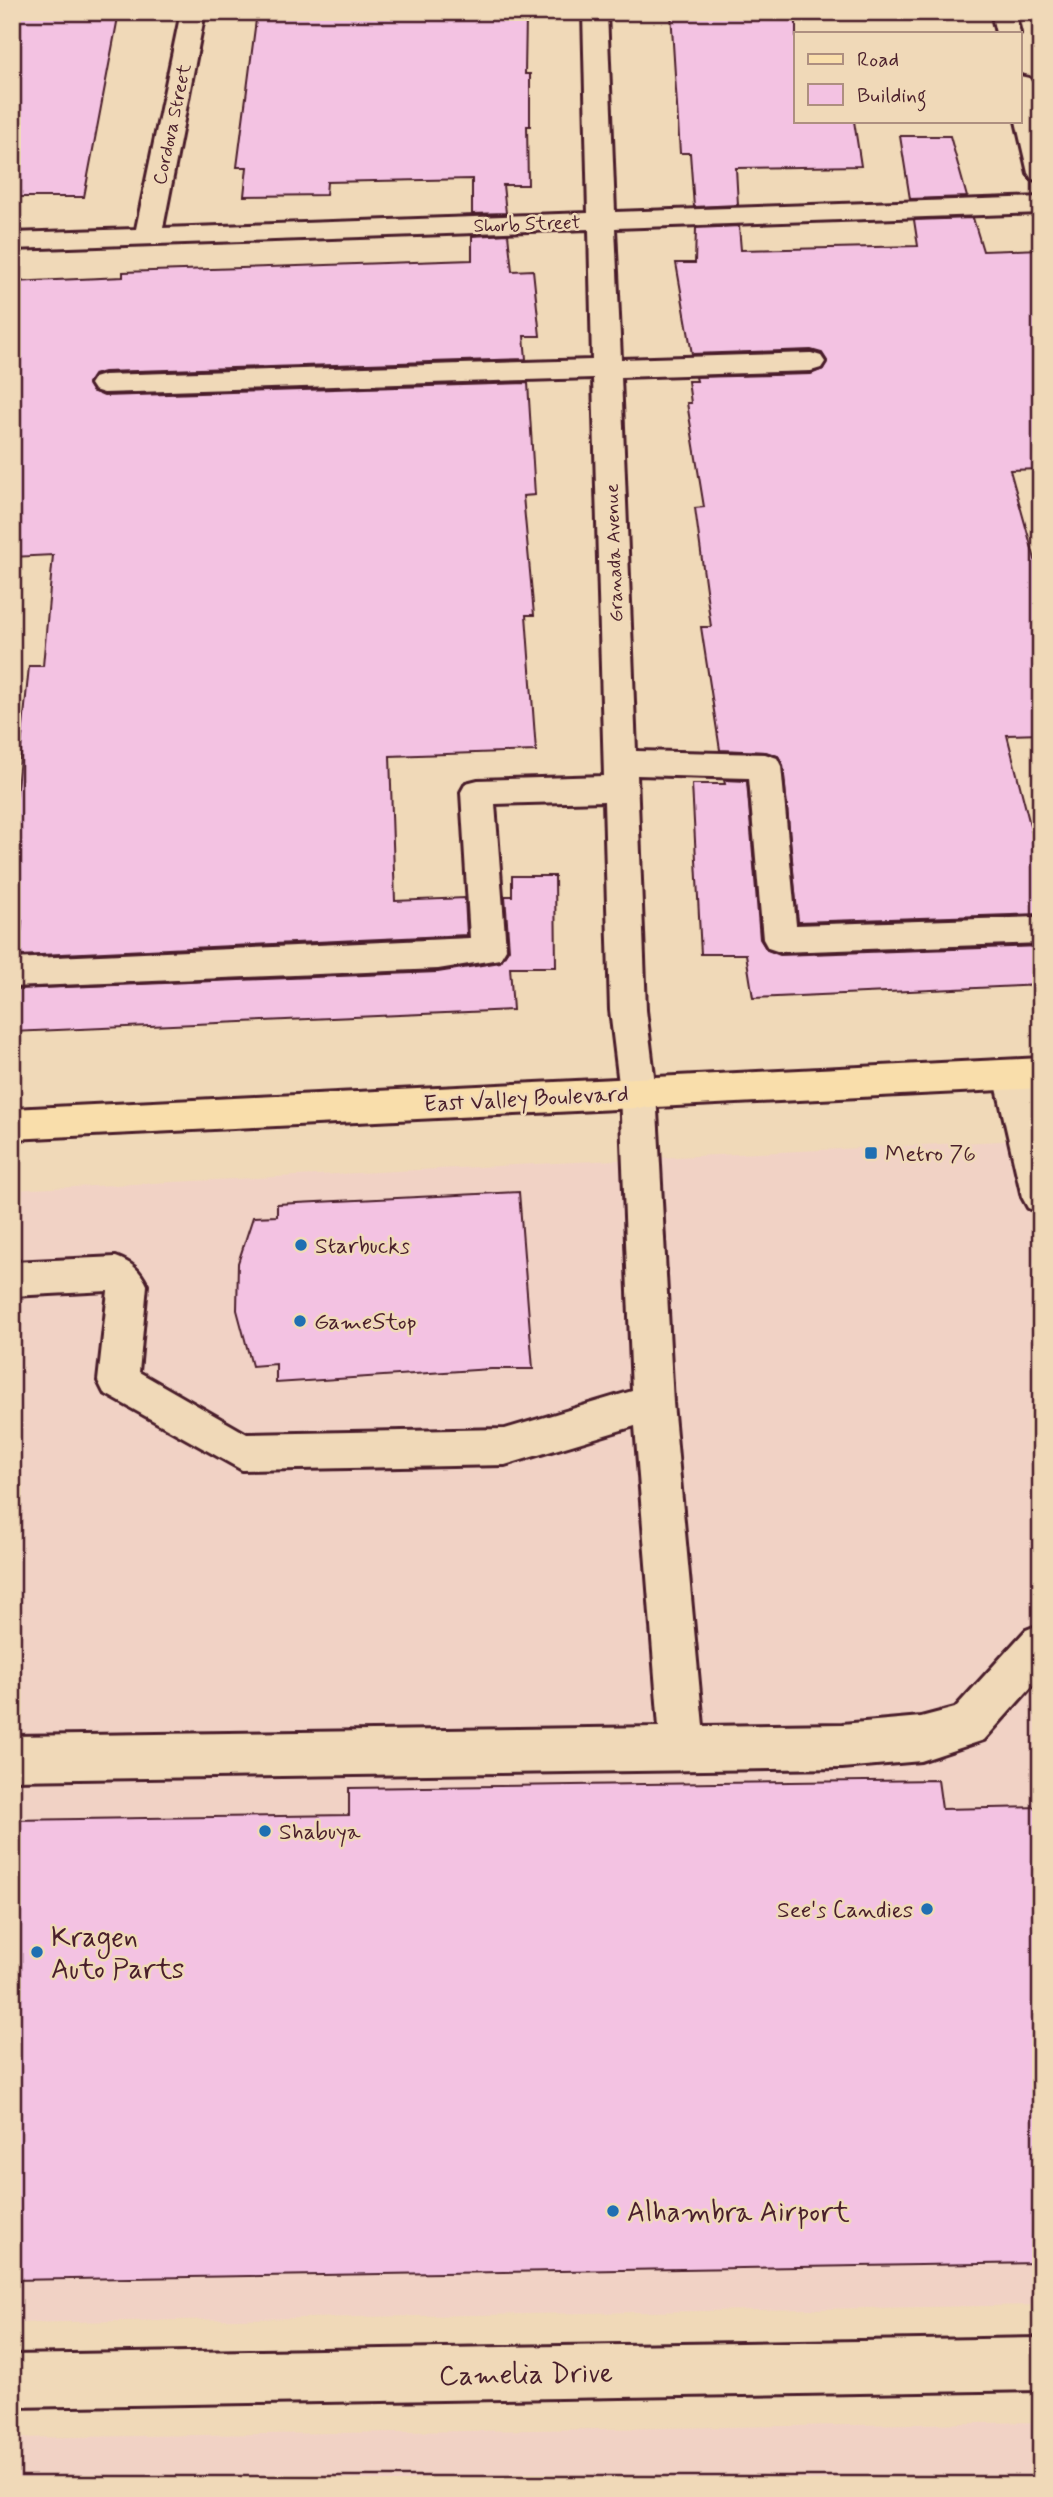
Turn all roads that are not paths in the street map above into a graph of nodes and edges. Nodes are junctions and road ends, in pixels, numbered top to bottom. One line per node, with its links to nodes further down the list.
1 (193, 12): 9 (street, Cordova Street)
2 (595, 12): 8 (street, Granada Avenue)
3 (1003, 12): 4 (street)
4 (1008, 32)
5 (1021, 87): 6 (street)
6 (1041, 173)
7 (1041, 205): 8 (street, Shorb Street)
8 (603, 220): 9 (street, Shorb Street); 12 (street, Granada Avenue)
9 (148, 236): 10 (street, Shorb Street)
10 (12, 241)
11 (811, 362): 12 (street)
12 (608, 370): 13 (street); 14 (street, Granada Avenue)
13 (104, 384)
14 (620, 776): 15 (street); 16 (street); 18 (street, Granada Avenue)
15 (1041, 930)
16 (12, 973)
17 (1026, 1074): 18 (main road, East Valley Boulevard); 20 (street)
18 (638, 1092): 19 (main road, East Valley Boulevard); 22 (street, Granada Avenue)
19 (12, 1124)
20 (1041, 1197)
21 (12, 1279): 22 (street)
22 (653, 1403): 24 (street, Granada Avenue)
23 (1041, 1644): 24 (street)
24 (683, 1748): 25 (street)
25 (12, 1758)
26 (1041, 2364): 27 (street, Camelia Drive)
27 (12, 2381)

